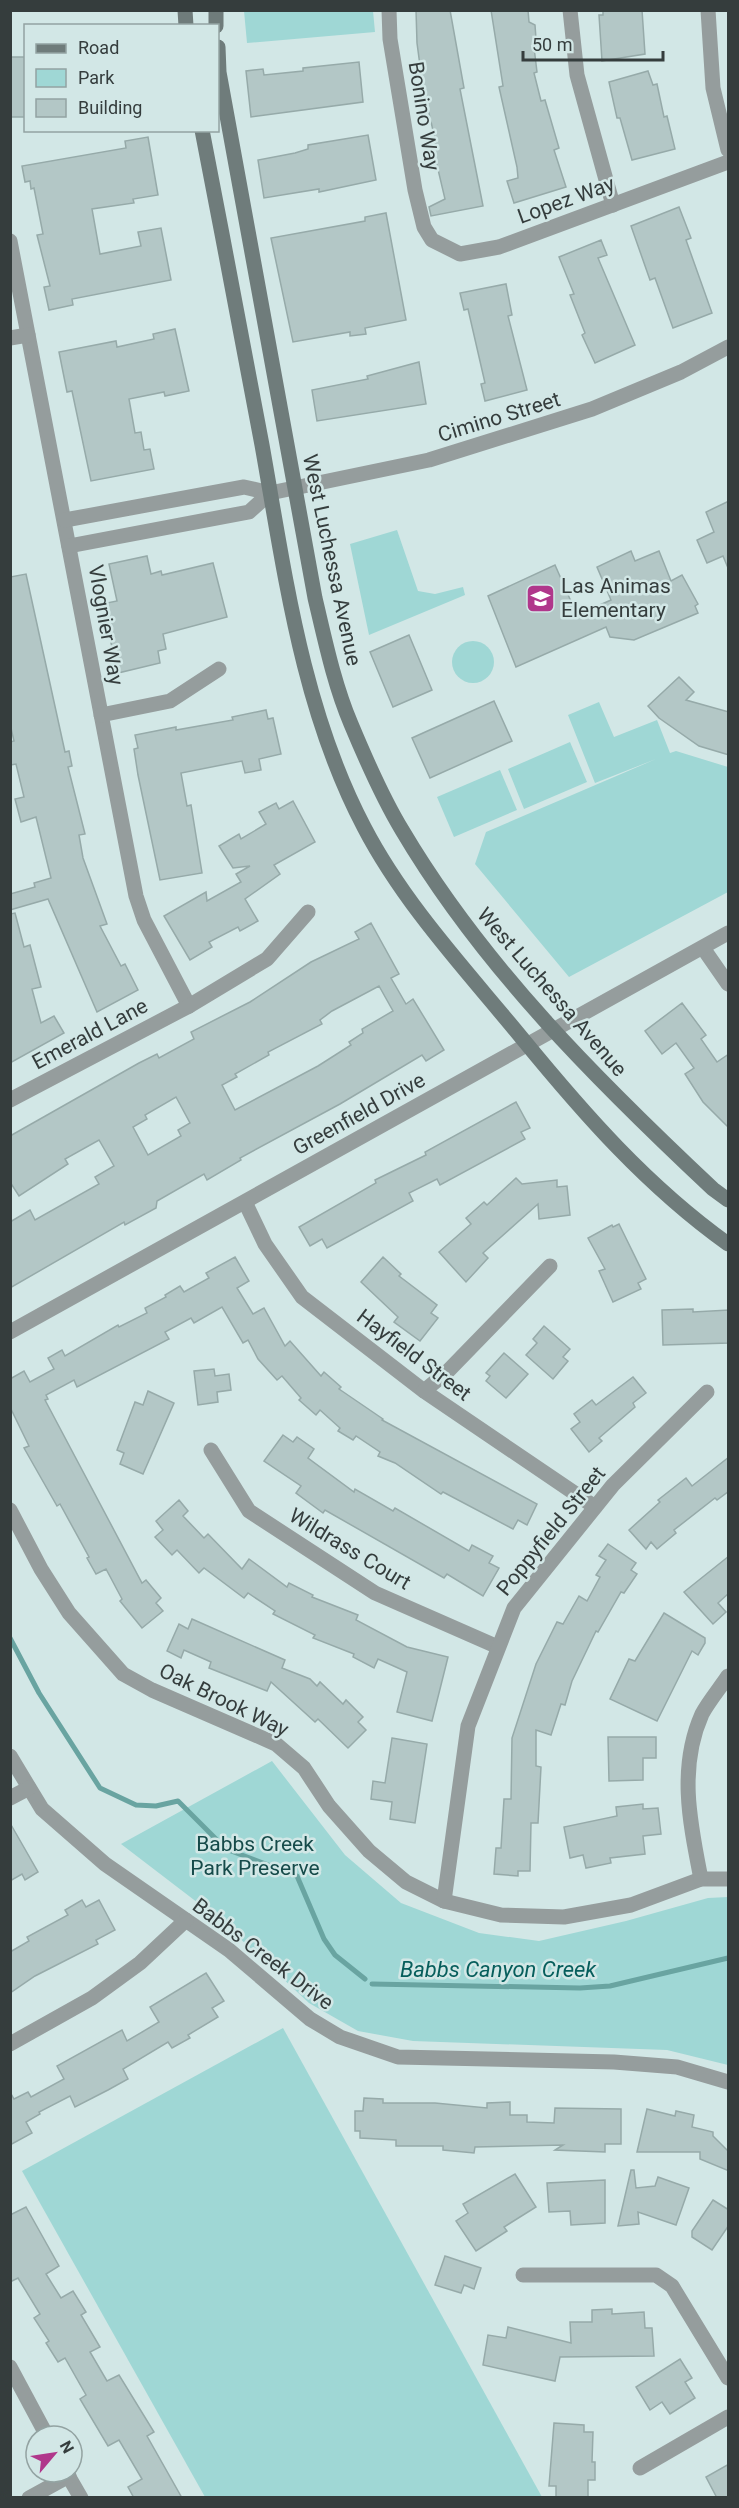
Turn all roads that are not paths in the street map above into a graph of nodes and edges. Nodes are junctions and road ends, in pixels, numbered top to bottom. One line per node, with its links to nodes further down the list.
1 (389, 10): 9 (street, Bonino Way)
2 (570, 10): 8 (street)
3 (708, 10): 6 (street)
4 (219, 72): 14 (street, West Luchessa Avenue)
5 (202, 132): 15 (street)
6 (729, 150)
7 (729, 162): 8 (street, Lopez Way)
8 (613, 205): 9 (street, Lopez Way)
9 (424, 226)
10 (10, 241): 11 (street, Vlognier Way)
11 (28, 335): 12 (street); 16 (street, Vlognier Way)
12 (10, 338)
13 (729, 347): 14 (street, Cimino Street)
14 (295, 489): 15 (street, Cimino Street); 25 (street, West Luchessa Avenue)
15 (270, 493): 16 (street, Cimino Street); 17 (street); 26 (street)
16 (65, 520): 17 (street, Vlognier Way)
17 (69, 546): 19 (street, Vlognier Way)
18 (219, 669): 19 (street)
19 (101, 715): 24 (street, Vlognier Way)
20 (308, 912): 24 (street, Emerald Lane)
21 (729, 933): 22 (street, Greenfield Drive)
22 (703, 948): 23 (street); 25 (street, Greenfield Drive)
23 (729, 984)
24 (189, 1006): 27 (street, Emerald Lane)
25 (554, 1030): 26 (street, Greenfield Drive); 28 (street, West Luchessa Avenue)
26 (528, 1045): 29 (street, Greenfield Drive); 30 (street)
27 (10, 1100)
28 (729, 1200)
29 (245, 1202): 32 (street, Greenfield Drive); 33 (street, Hayfield Street)
30 (729, 1244)
31 (550, 1266): 33 (street)
32 (10, 1332)
33 (423, 1391): 36 (street, Hayfield Street)
34 (706, 1392): 36 (street, Poppyfield Street)
35 (211, 1450): 38 (street, Wildrass Court)
36 (595, 1507): 38 (street, Poppyfield Street)
37 (10, 1510): 45 (street, Oak Brook Way)
38 (498, 1647): 45 (street, Poppyfield Street)
39 (729, 1676): 43 (street)
40 (10, 1756): 41 (street, Babbs Creek Drive)
41 (29, 1788): 42 (street); 46 (street, Babbs Creek Drive)
42 (10, 1798)
43 (701, 1879): 44 (street, Oak Brook Way); 45 (street, Oak Brook Way)
44 (729, 1879)
45 (444, 1901)
46 (186, 1920): 47 (street); 48 (street, Babbs Creek Drive)
47 (10, 2044)
48 (729, 2082)
49 (523, 2275): 51 (street)
50 (10, 2367): 53 (street)
51 (729, 2379)
52 (729, 2417): 54 (street)
53 (41, 2424)
54 (640, 2468)
55 (52, 2484): 57 (street)
56 (73, 2484): 58 (street)
57 (29, 2498)
58 (81, 2498)

